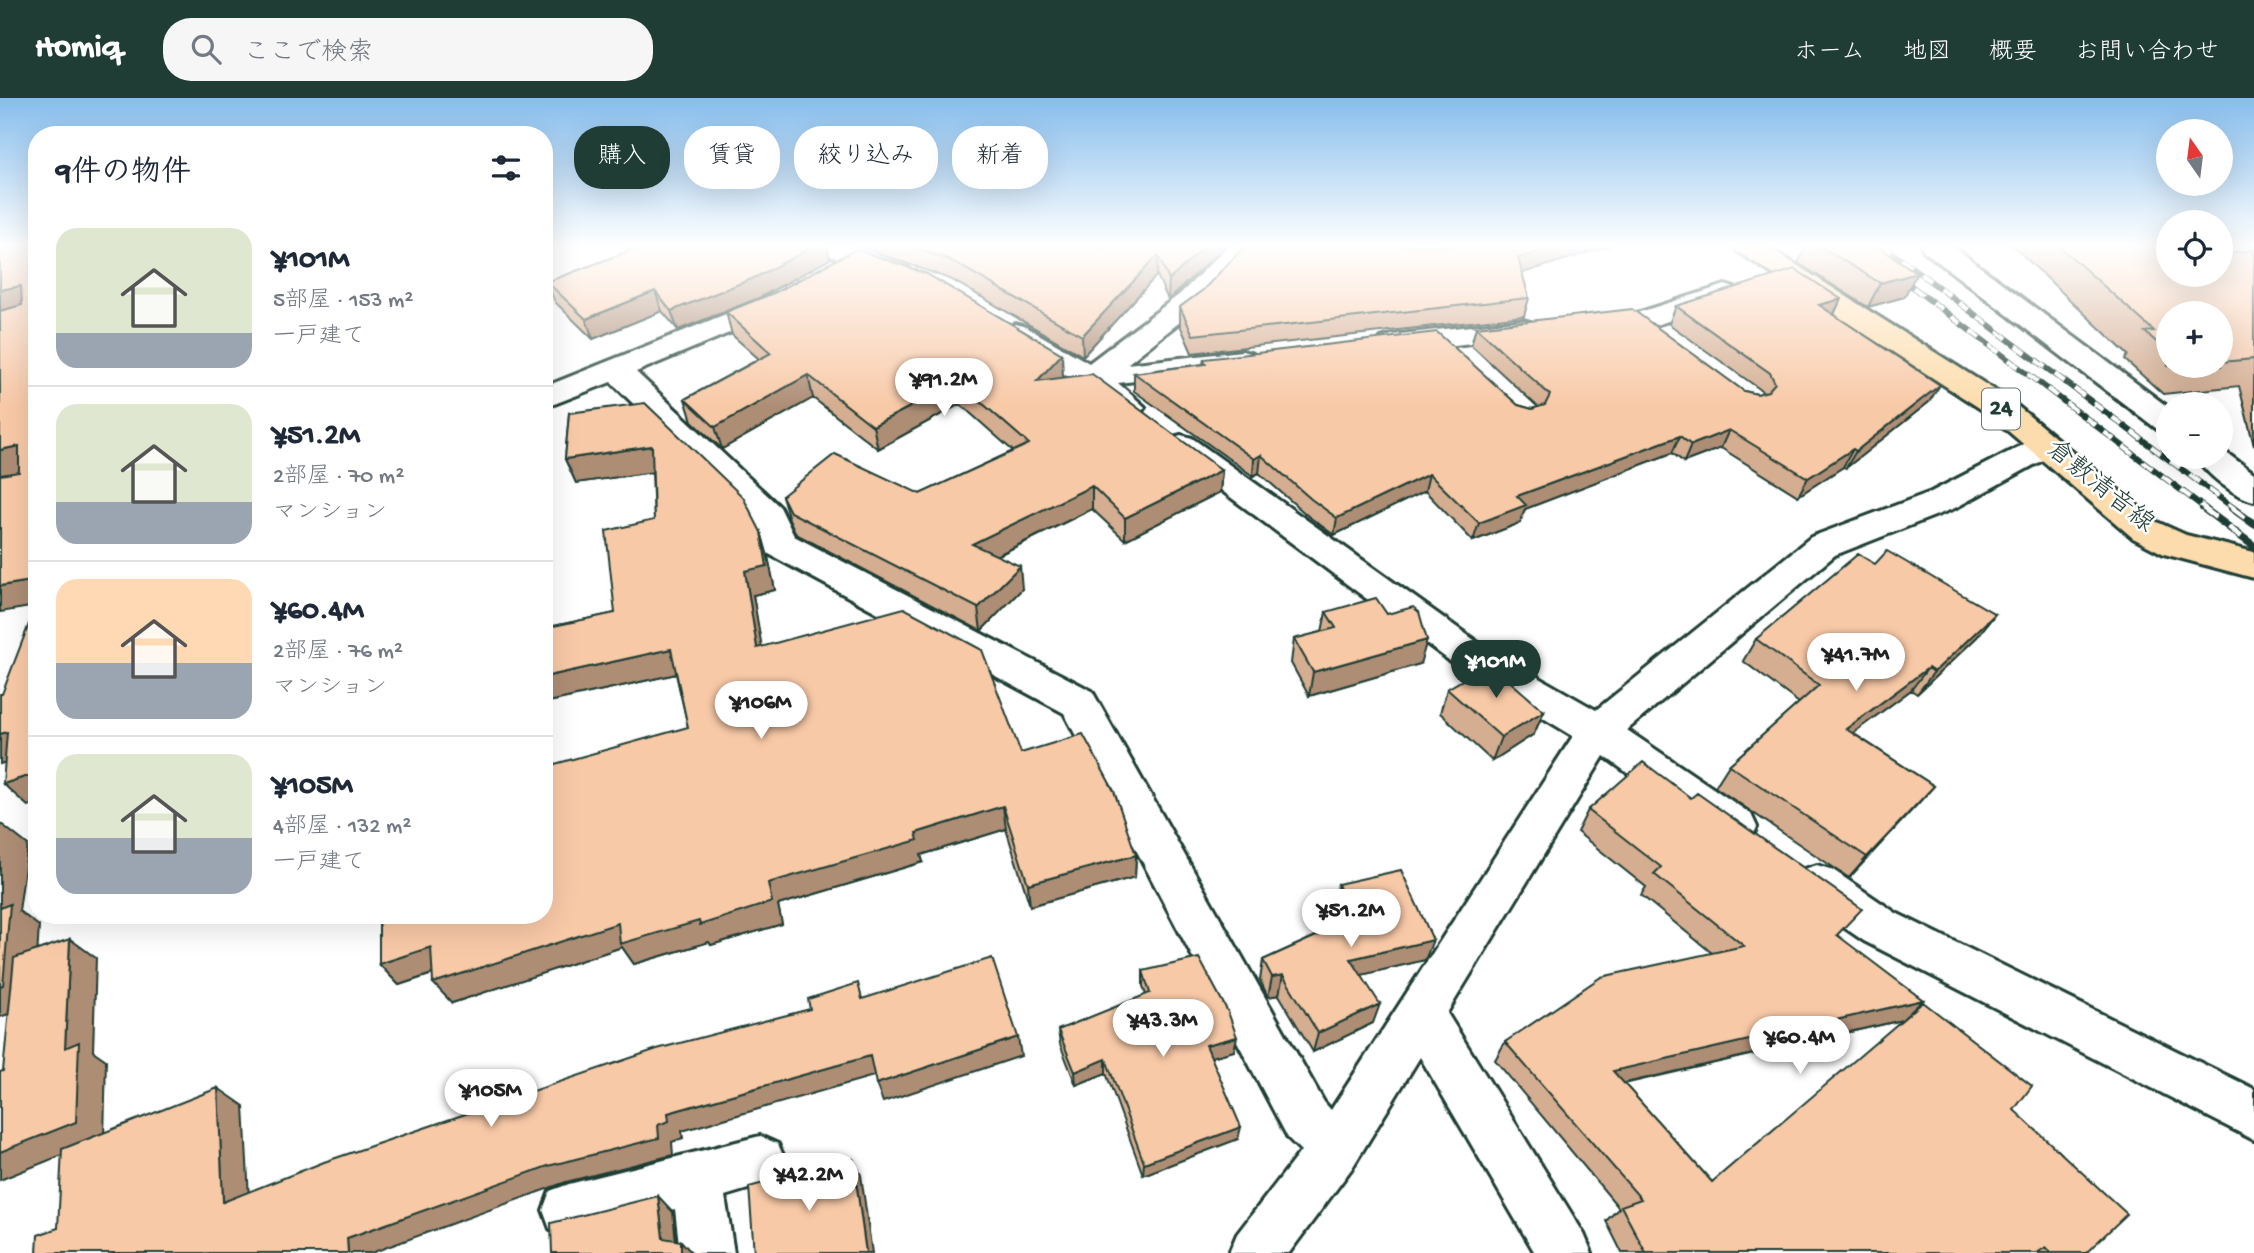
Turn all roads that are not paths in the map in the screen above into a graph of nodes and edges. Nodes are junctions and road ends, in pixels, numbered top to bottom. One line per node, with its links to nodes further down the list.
1 (784, 299): 15 (street)
2 (1191, 299): 16 (street)
3 (1711, 299): 8 (street)
4 (1830, 299): 19 (main road, 倉敷清音線 / 24)
5 (2005, 299): 18 (street)
6 (990, 317): 16 (street)
7 (1606, 318): 8 (street)
8 (1640, 321): 11 (street)
9 (1556, 325): 10 (street)
10 (1442, 338): 12 (street); 14 (street)
11 (1672, 344)
12 (1361, 347)
13 (1266, 358): 16 (street)
14 (1470, 364)
15 (614, 368): 17 (street); 26 (street)
16 (1091, 377): 23 (street)
17 (553, 394)
18 (2156, 413)
19 (2045, 446): 22 (main road, 倉敷清音線 / 24); 23 (street)
20 (2227, 469): 21 (street)
21 (2254, 490)
22 (2254, 565)
23 (1598, 731): 24 (street); 25 (street)
24 (1420, 1013): 26 (street); 32 (street)
25 (2254, 1115)
26 (1334, 1150): 31 (street)
27 (760, 1162): 28 (street)
28 (697, 1178): 29 (street); 30 (street)
29 (569, 1210)
30 (707, 1253)
31 (1256, 1253)
32 (1565, 1253)

